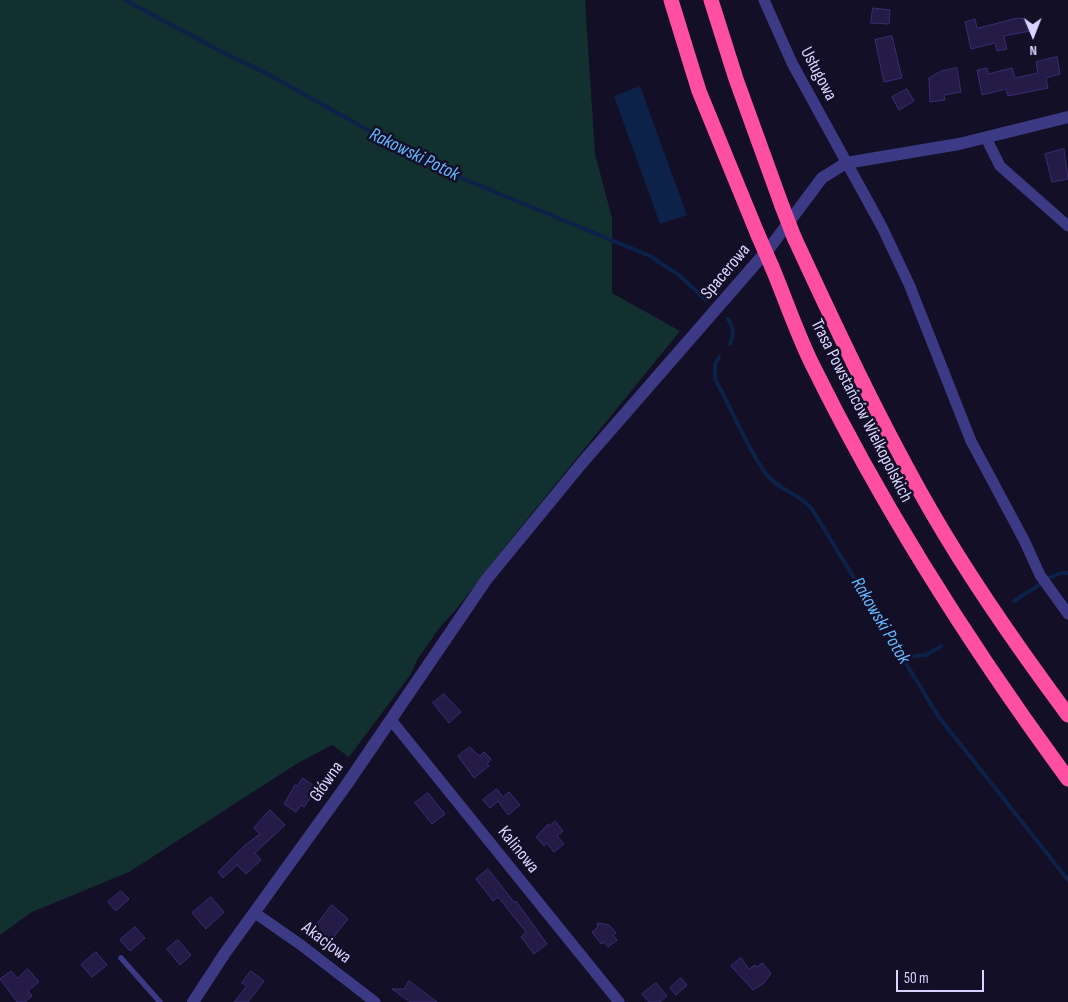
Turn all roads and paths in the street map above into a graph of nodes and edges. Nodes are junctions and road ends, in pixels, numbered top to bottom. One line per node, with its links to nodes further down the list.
1 (671, 0): 12 (highway, Trasa Powstańców Wielkopolskich, bridge)
2 (710, 0): 10 (highway, Trasa Powstańców Wielkopolskich, bridge)
3 (764, 0): 6 (street, Usługowa)
4 (1068, 117): 5 (street, Spacerowa)
5 (986, 138): 6 (street, Spacerowa); 7 (street)
6 (846, 163): 8 (street, Spacerowa); 9 (street, Usługowa)
7 (1068, 226)
8 (486, 580): 11 (street, Główna)
9 (1068, 614)
10 (1068, 715)
11 (391, 720): 13 (street, Główna); 18 (street, Kalinowa)
12 (1068, 779)
13 (254, 913): 16 (street, Główna); 17 (street, Akacjowa)
14 (121, 958): 15 (lane)
15 (160, 1002)
16 (193, 1002)
17 (375, 1002)
18 (619, 1002)

